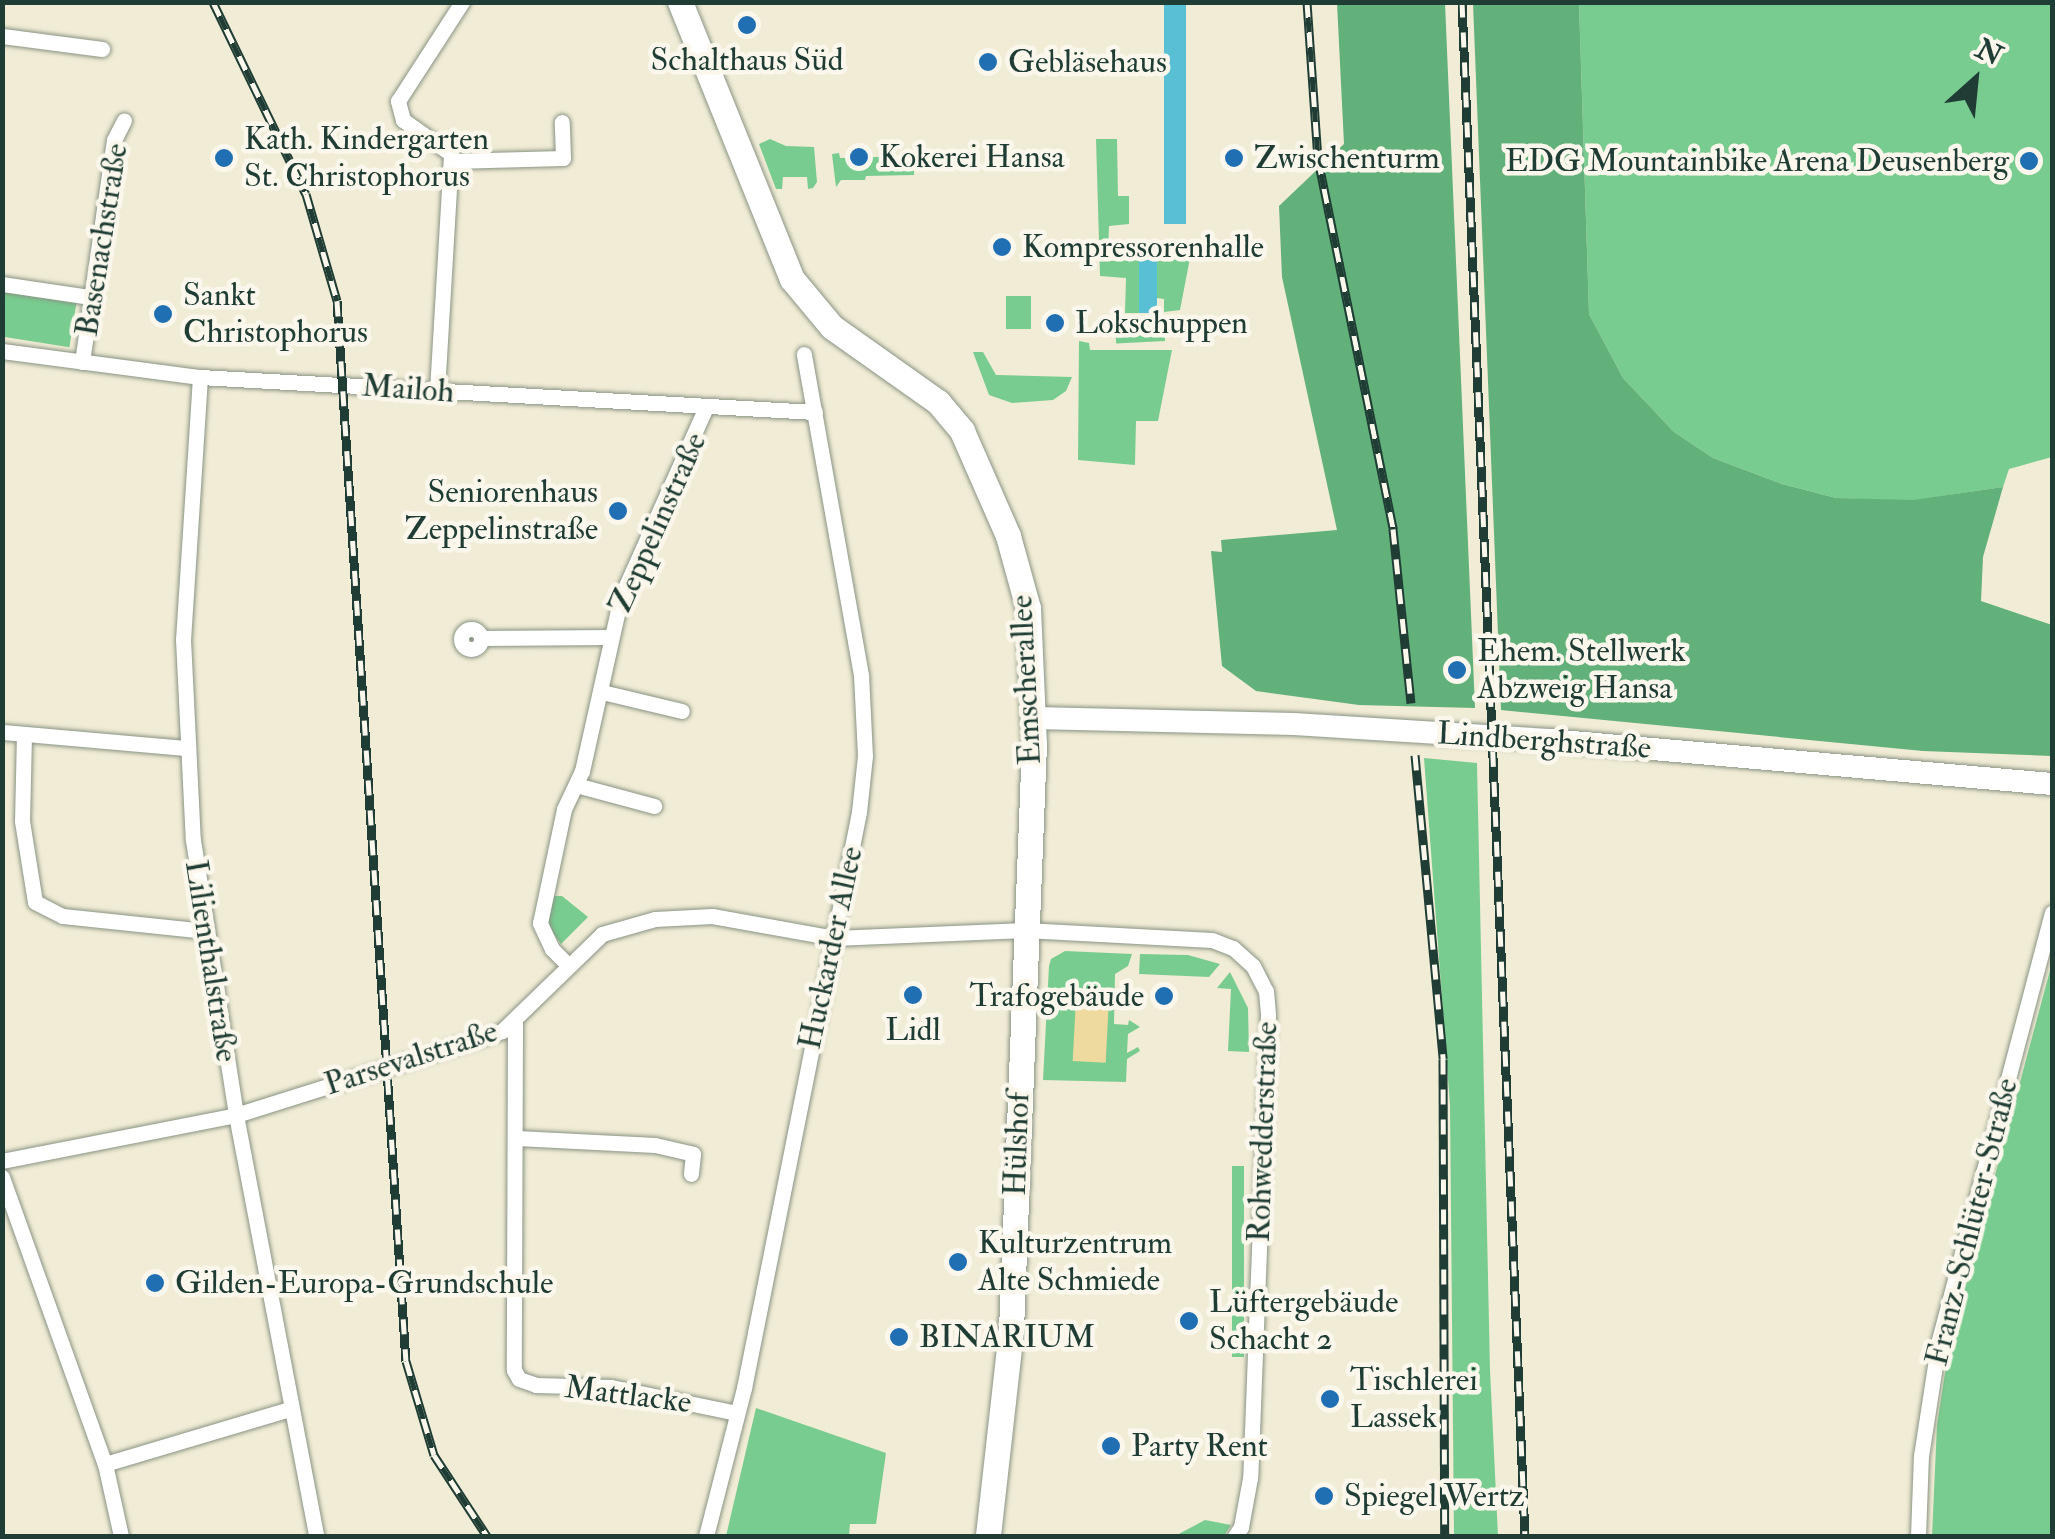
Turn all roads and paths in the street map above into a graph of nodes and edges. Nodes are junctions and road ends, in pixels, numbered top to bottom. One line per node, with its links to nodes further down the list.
1 (462, 2): 7 (street)
2 (680, 2): 21 (main road, Emscherallee)
3 (2, 36): 4 (street)
4 (102, 49)
5 (124, 120): 9 (street, Basenachstraße)
6 (562, 122): 7 (street)
7 (451, 161): 14 (street)
8 (2, 284): 9 (street)
9 (90, 297): 12 (street, Basenachstraße)
10 (2, 350): 12 (street, Mailoh)
11 (804, 354): 16 (street, Huckarder Allee)
12 (82, 362): 13 (street, Mailoh)
13 (200, 378): 14 (street, Mailoh); 24 (street, Lilienthalstraße)
14 (437, 391): 15 (street, Mailoh)
15 (705, 410): 16 (street, Mailoh); 17 (street, Zeppelinstraße)
16 (815, 412): 31 (street, Huckarder Allee)
17 (611, 637): 18 (street, Zeppelinstraße); 19 (street, Zeppelinstraße)
18 (482, 638)
19 (602, 692): 20 (street); 26 (street, Zeppelinstraße)
20 (682, 712)
21 (1034, 718): 25 (main road, Lindberghstraße); 29 (main road, Emscherallee)
22 (2, 732): 23 (street)
23 (24, 734): 24 (street); 30 (street)
24 (186, 748): 30 (street, Lilienthalstraße)
25 (2052, 784)
26 (576, 785): 27 (street); 32 (street, Zeppelinstraße)
27 (654, 806)
28 (2052, 913): 47 (street, Franz-Schlüter-Straße)
29 (1024, 930): 31 (street, Parsevalstraße); 45 (main road, Hülshof); 46 (street, Rohwedderstraße)
30 (204, 931): 34 (street, Lilienthalstraße)
31 (834, 938): 32 (street, Parsevalstraße); 40 (street, Huckarder Allee)
32 (568, 965): 33 (street, Parsevalstraße)
33 (516, 1023): 34 (street, Parsevalstraße); 35 (street)
34 (236, 1115): 36 (street, Parsevalstraße); 39 (street, Lilienthalstraße)
35 (517, 1138): 37 (street); 40 (street, Mattlacke)
36 (2, 1161)
37 (691, 1174)
38 (2, 1178): 41 (street)
39 (290, 1409): 41 (street); 43 (street, Lilienthalstraße)
40 (737, 1413): 44 (street, Huckarder Allee)
41 (104, 1464): 42 (street)
42 (121, 1536)
43 (316, 1536)
44 (706, 1536)
45 (988, 1536)
46 (1235, 1536)
47 (1918, 1536)

